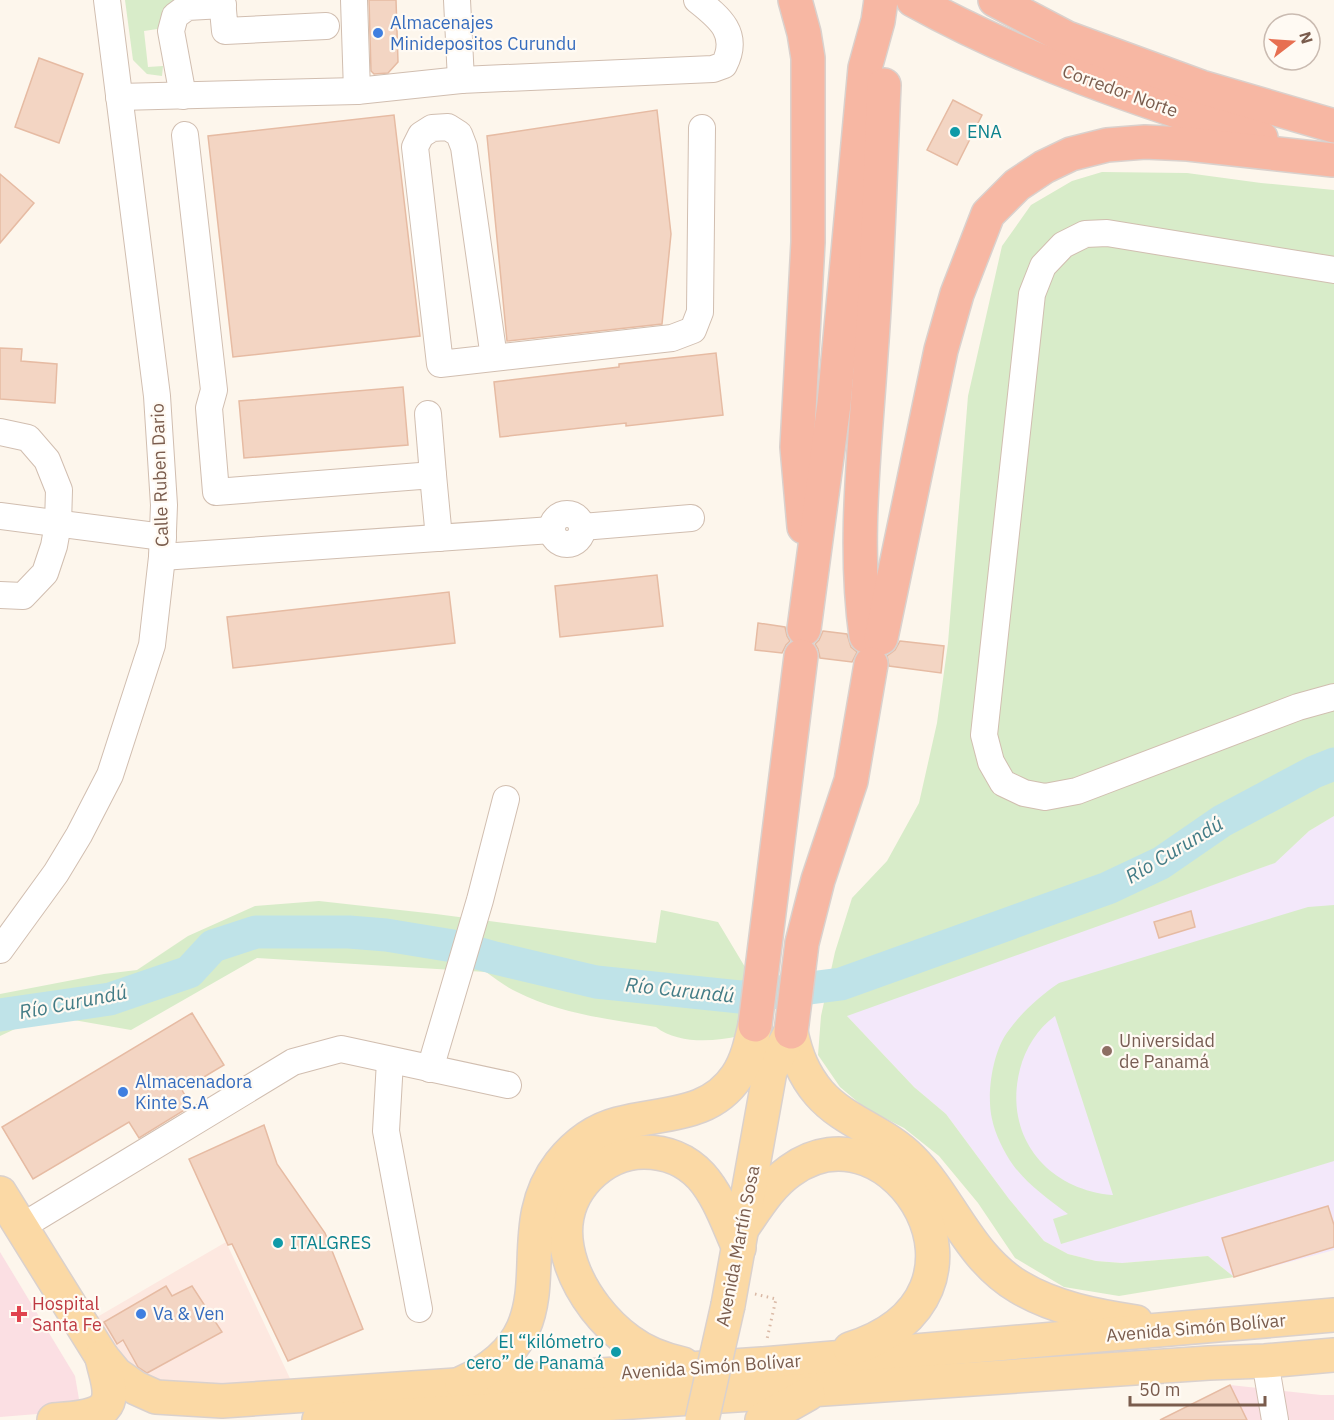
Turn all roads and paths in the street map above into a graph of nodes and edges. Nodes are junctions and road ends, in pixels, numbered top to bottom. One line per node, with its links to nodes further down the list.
1 (107, 0): 14 (street, Calle Ruben Dario)
2 (354, 0): 12 (street)
3 (457, 0): 11 (street)
4 (697, 0): 11 (street)
5 (795, 0): 29 (highway)
6 (996, 0): 15 (highway, Corredor Norte)
7 (222, 2): 10 (street); 13 (street)
8 (926, 7): 18 (highway, Corredor Norte)
9 (880, 11): 29 (highway); 31 (highway)
10 (326, 26)
11 (461, 80): 12 (street)
12 (357, 91): 13 (street)
13 (183, 96): 14 (street)
14 (119, 97): 28 (street, Calle Ruben Dario)
15 (1334, 126)
16 (702, 128): 20 (street)
17 (185, 135): 23 (street)
18 (1333, 160): 31 (highway)
19 (1334, 270): 32 (street)
20 (494, 358): 20 (street)
21 (428, 414): 23 (street)
22 (0, 432): 26 (street)
23 (434, 475): 27 (street)
24 (0, 516): 26 (street)
25 (691, 518): 27 (street)
26 (58, 524): 28 (street); 30 (street)
27 (439, 538): 28 (street)
28 (162, 547): 34 (street, Calle Ruben Dario)
29 (809, 591): 35 (highway)
30 (0, 595)
31 (873, 646): 36 (highway)
32 (1334, 697)
33 (506, 799): 38 (street)
34 (0, 950)
35 (755, 1022): 39 (main road, Avenida Martín Sosa); 54 (main road)
36 (792, 1029): 39 (main road, Avenida Martín Sosa); 47 (main road)
37 (390, 1060): 38 (street); 42 (street); 45 (street)
38 (430, 1069): 40 (street)
39 (770, 1071): 43 (main road, Avenida Martín Sosa)
40 (508, 1085)
41 (0, 1193): 42 (main road)
42 (21, 1227): 49 (main road)
43 (741, 1238): 52 (main road); 53 (main road); 59 (main road, Avenida Martín Sosa, bridge)
44 (776, 1299): 51 (path)
45 (419, 1309)
46 (1334, 1315): 47 (main road, Avenida Simón Bolívar)
47 (1213, 1327): 53 (main road, Avenida Simón Bolívar)
48 (1334, 1355): 50 (main road, Avenida Simón Bolívar)
49 (102, 1357): 54 (main road, Avenida Simón Bolívar); 57 (main road)
50 (1264, 1361): 53 (main road, Avenida Simón Bolívar); 61 (street)
51 (762, 1364): 52 (main road, Avenida Simón Bolívar); 53 (main road, Avenida Simón Bolívar)
52 (699, 1368): 54 (main road, Avenida Simón Bolívar)
53 (818, 1374): 55 (main road, Avenida Simón Bolívar); 60 (main road)
54 (456, 1386)
55 (601, 1413): 56 (main road, Avenida Simón Bolívar)
56 (474, 1416): 58 (main road, Avenida Simón Bolívar)
57 (54, 1420)
58 (319, 1420)
59 (702, 1420)
60 (762, 1420)
61 (1275, 1420)

